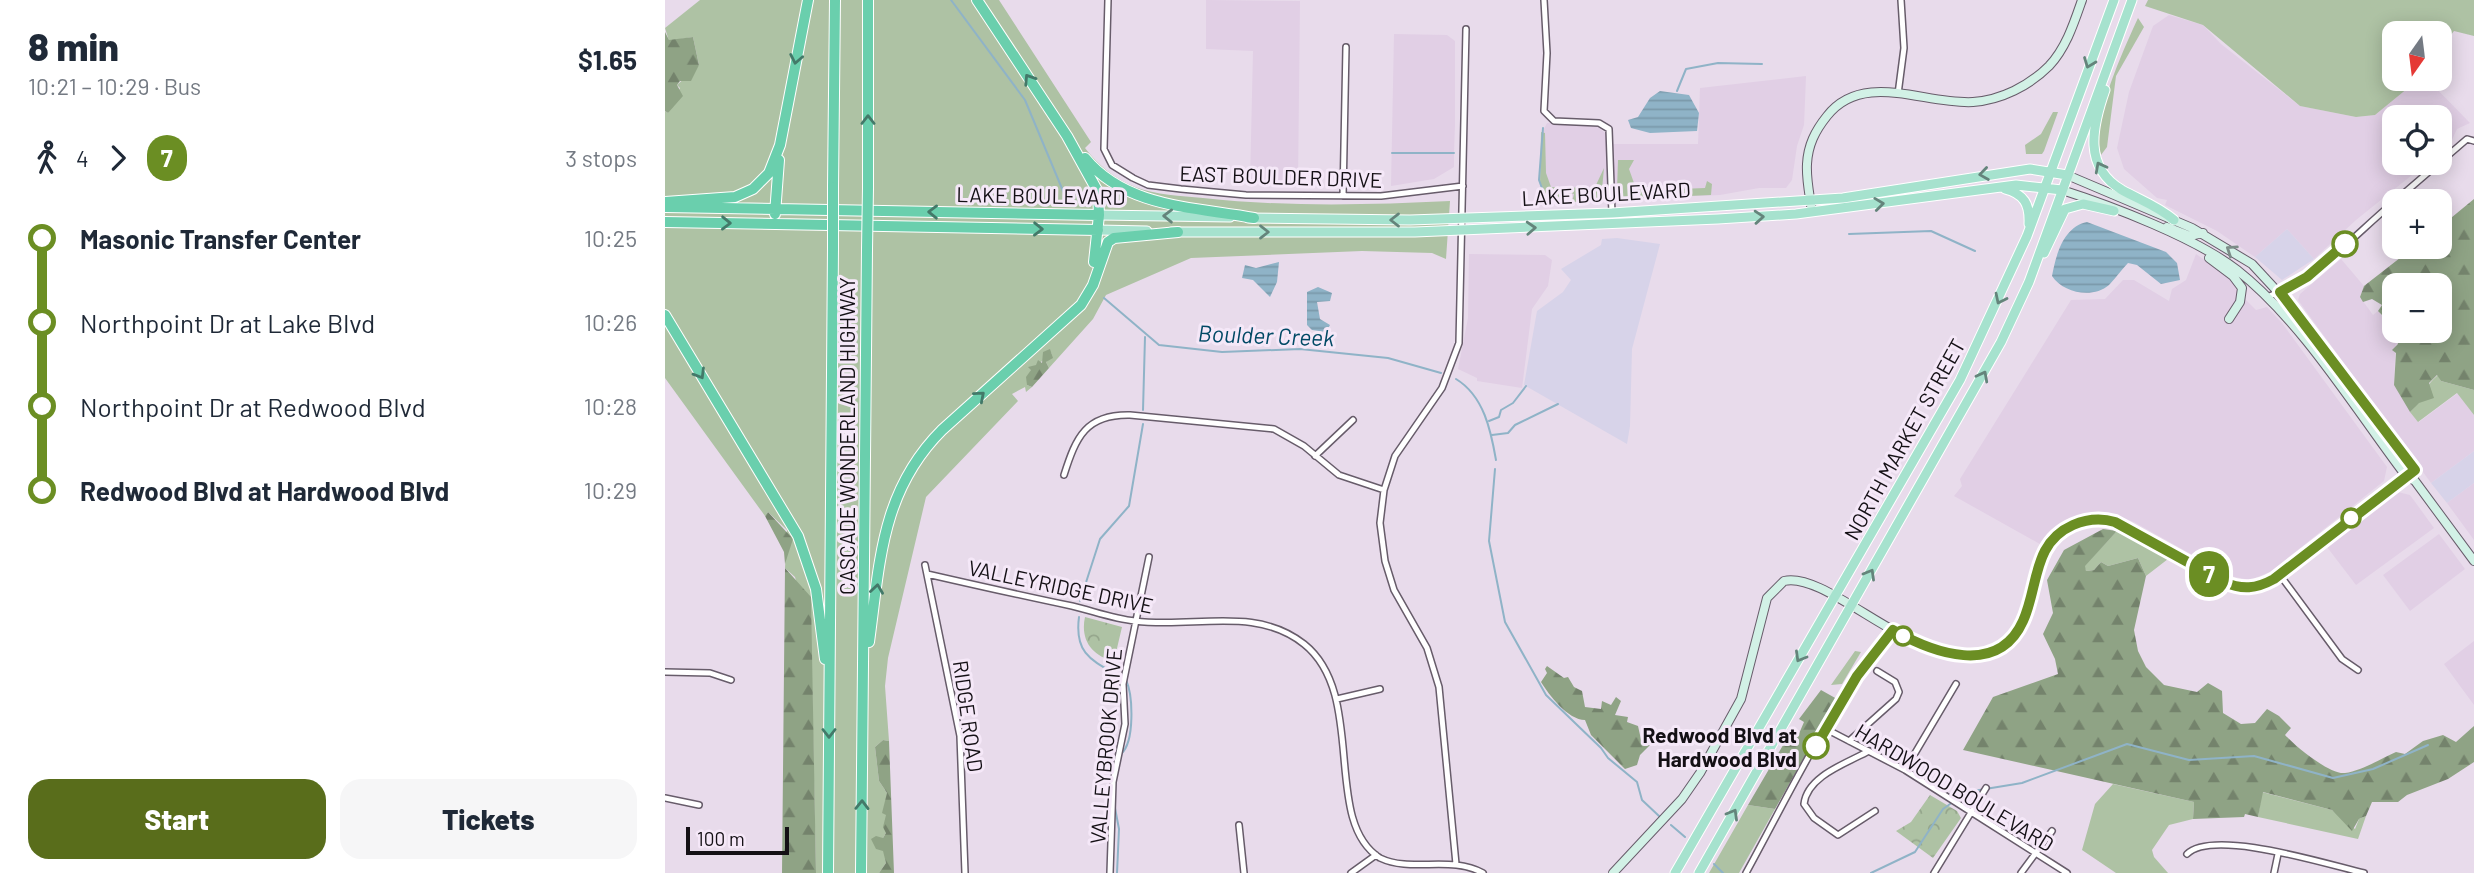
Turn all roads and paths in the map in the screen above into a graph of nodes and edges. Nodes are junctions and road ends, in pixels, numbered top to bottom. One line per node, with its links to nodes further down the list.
1 (808, 0): 16 (highway, one-way to 16)
2 (835, 0): 82 (highway, CASCADE WONDERLAND HIGHWAY, bridge)
3 (868, 0): 79 (highway, CASCADE WONDERLAND HIGHWAY, one-way to 3, bridge)
4 (978, 0): 14 (highway, one-way to 4)
5 (1108, 0): 24 (street, EAST BOULDER DRIVE)
6 (1544, 0): 31 (street)
7 (1901, 0): 13 (street)
8 (2082, 0): 13 (main road)
9 (2114, 0): 17 (main road, NORTH MARKET STREET, one-way to 17)
10 (2133, 0): 18 (main road, NORTH MARKET STREET); 37 (main road, one-way to 10)
11 (1466, 29): 19 (street)
12 (1346, 47): 24 (street)
13 (1898, 94): 25 (main road)
14 (1067, 136): 33 (highway); 34 (highway)
15 (2474, 141): 22 (street)
16 (780, 145): 26 (highway); 28 (highway)
17 (2051, 171): 18 (main road, LAKE BOULEVARD); 20 (main road, NORTH MARKET STREET); 25 (main road, LAKE BOULEVARD, one-way to 25)
18 (2067, 175): 23 (main road, NORTH MARKET STREET); 37 (main road, LAKE BOULEVARD)
19 (1463, 186): 24 (street, EAST BOULDER DRIVE); 36 (street)
20 (2046, 186): 21 (main road, LAKE BOULEVARD); 23 (main road, LAKE BOULEVARD); 45 (main road, NORTH MARKET STREET)
21 (2000, 188): 30 (main road, LAKE BOULEVARD, one-way to 21); 45 (main road)
22 (2410, 189)
23 (2062, 190): 29 (main road, LAKE BOULEVARD); 47 (main road, NORTH MARKET STREET)
24 (1343, 196)
25 (1811, 201): 30 (main road); 31 (main road, LAKE BOULEVARD)
26 (665, 202)
27 (665, 207): 28 (highway, LAKE BOULEVARD)
28 (774, 210): 33 (highway, LAKE BOULEVARD, one-way to 28); 39 (highway)
29 (2114, 211): 35 (main road, LAKE BOULEVARD); 47 (main road)
30 (1812, 212): 40 (main road, LAKE BOULEVARD, one-way to 30)
31 (1612, 213): 36 (main road, LAKE BOULEVARD); 40 (street)
32 (2382, 213): 48 (street)
33 (1099, 215): 34 (main road, LAKE BOULEVARD, one-way to 33); 41 (highway)
34 (1254, 218): 36 (main road, LAKE BOULEVARD, one-way to 34)
35 (2134, 218): 44 (main road); 46 (main road, LAKE BOULEVARD)
36 (1463, 219): 42 (street)
37 (2174, 219): 44 (main road, LAKE BOULEVARD)
38 (665, 222): 39 (highway, LAKE BOULEVARD, one-way to 39)
39 (788, 224): 41 (highway, LAKE BOULEVARD, one-way to 41)
40 (1611, 224): 42 (main road, LAKE BOULEVARD, one-way to 40)
41 (1098, 230): 43 (main road, LAKE BOULEVARD); 49 (highway)
42 (1463, 230): 43 (main road, LAKE BOULEVARD, one-way to 42); 65 (street)
43 (1178, 232): 49 (highway)
44 (2203, 233): 48 (main road, LAKE BOULEVARD, one-way to 44)
45 (2027, 236): 71 (main road, NORTH MARKET STREET, one-way to 71)
46 (2204, 250): 50 (main road, LAKE BOULEVARD); 52 (main road)
47 (2029, 282): 72 (main road, NORTH MARKET STREET, one-way to 47)
48 (2280, 292): 50 (street); 54 (main road, LAKE BOULEVARD)
49 (1087, 296): 79 (highway, one-way to 49)
50 (2267, 296): 53 (main road, LAKE BOULEVARD)
51 (665, 315): 82 (highway, one-way to 82)
52 (2229, 319)
53 (2301, 337): 54 (main road); 55 (main road, LAKE BOULEVARD)
54 (2334, 362): 56 (main road, LAKE BOULEVARD)
55 (2331, 377): 56 (main road); 57 (main road, LAKE BOULEVARD)
56 (2357, 393): 59 (main road, LAKE BOULEVARD)
57 (2352, 405): 59 (main road); 63 (main road, LAKE BOULEVARD)
58 (1353, 419): 60 (street)
59 (2386, 431): 61 (main road, LAKE BOULEVARD)
60 (1315, 456): 62 (street); 65 (street)
61 (2415, 470): 63 (main road); 64 (main road)
62 (1063, 475)
63 (2406, 476): 64 (main road, LAKE BOULEVARD); 70 (main road)
64 (2414, 481): 67 (main road, LAKE BOULEVARD)
65 (1384, 490): 99 (street)
66 (1149, 556): 73 (street, VALLEYBROOK DRIVE)
67 (2474, 561)
68 (925, 565): 69 (street, RIDGE ROAD)
69 (927, 574): 73 (street, VALLEYRIDGE DRIVE); 103 (street, RIDGE ROAD)
70 (2280, 575): 74 (main road); 75 (street)
71 (1834, 598): 72 (main road); 108 (main road); 109 (main road, NORTH MARKET STREET, one-way to 109)
72 (1851, 607): 74 (main road); 110 (main road, NORTH MARKET STREET, one-way to 72)
73 (1134, 621): 83 (street, VALLEYRIDGE DRIVE); 104 (street, VALLEYBROOK DRIVE)
74 (1893, 630): 84 (street)
75 (2355, 668)
76 (665, 671): 78 (street)
77 (1877, 671): 85 (street)
78 (731, 680)
79 (863, 681): 102 (highway, CASCADE WONDERLAND HIGHWAY, one-way to 79)
80 (1956, 684): 87 (street)
81 (1380, 689): 83 (street)
82 (829, 694): 101 (highway, CASCADE WONDERLAND HIGHWAY, one-way to 101)
83 (1337, 699): 98 (street, VALLEYRIDGE DRIVE)
84 (1826, 730): 85 (street, HARDWOOD BOULEVARD); 111 (street)
85 (1849, 741): 86 (street, HARDWOOD BOULEVARD)
86 (1869, 751): 87 (street, HARDWOOD BOULEVARD); 91 (street)
87 (1905, 770): 92 (street, HARDWOOD BOULEVARD)
88 (1986, 788): 92 (street)
89 (665, 798): 90 (street)
90 (699, 805)
91 (1875, 811)
92 (1970, 811): 95 (street, HARDWOOD BOULEVARD); 112 (street)
93 (1239, 825): 105 (street)
94 (2052, 831): 95 (street)
95 (2036, 852): 100 (street); 113 (street, HARDWOOD BOULEVARD)
96 (2187, 854): 97 (street)
97 (2278, 854): 114 (street); 115 (street)
98 (1376, 855): 99 (street); 106 (street)
99 (1456, 864): 107 (street)
100 (2023, 871)
101 (828, 873)
102 (861, 873)
103 (965, 873)
104 (1109, 873)
105 (1244, 873)
106 (1351, 873)
107 (1483, 873)
108 (1613, 873)
109 (1675, 873)
110 (1699, 873)
111 (1746, 873)
112 (1934, 873)
113 (2067, 873)
114 (2274, 873)
115 (2364, 873)

